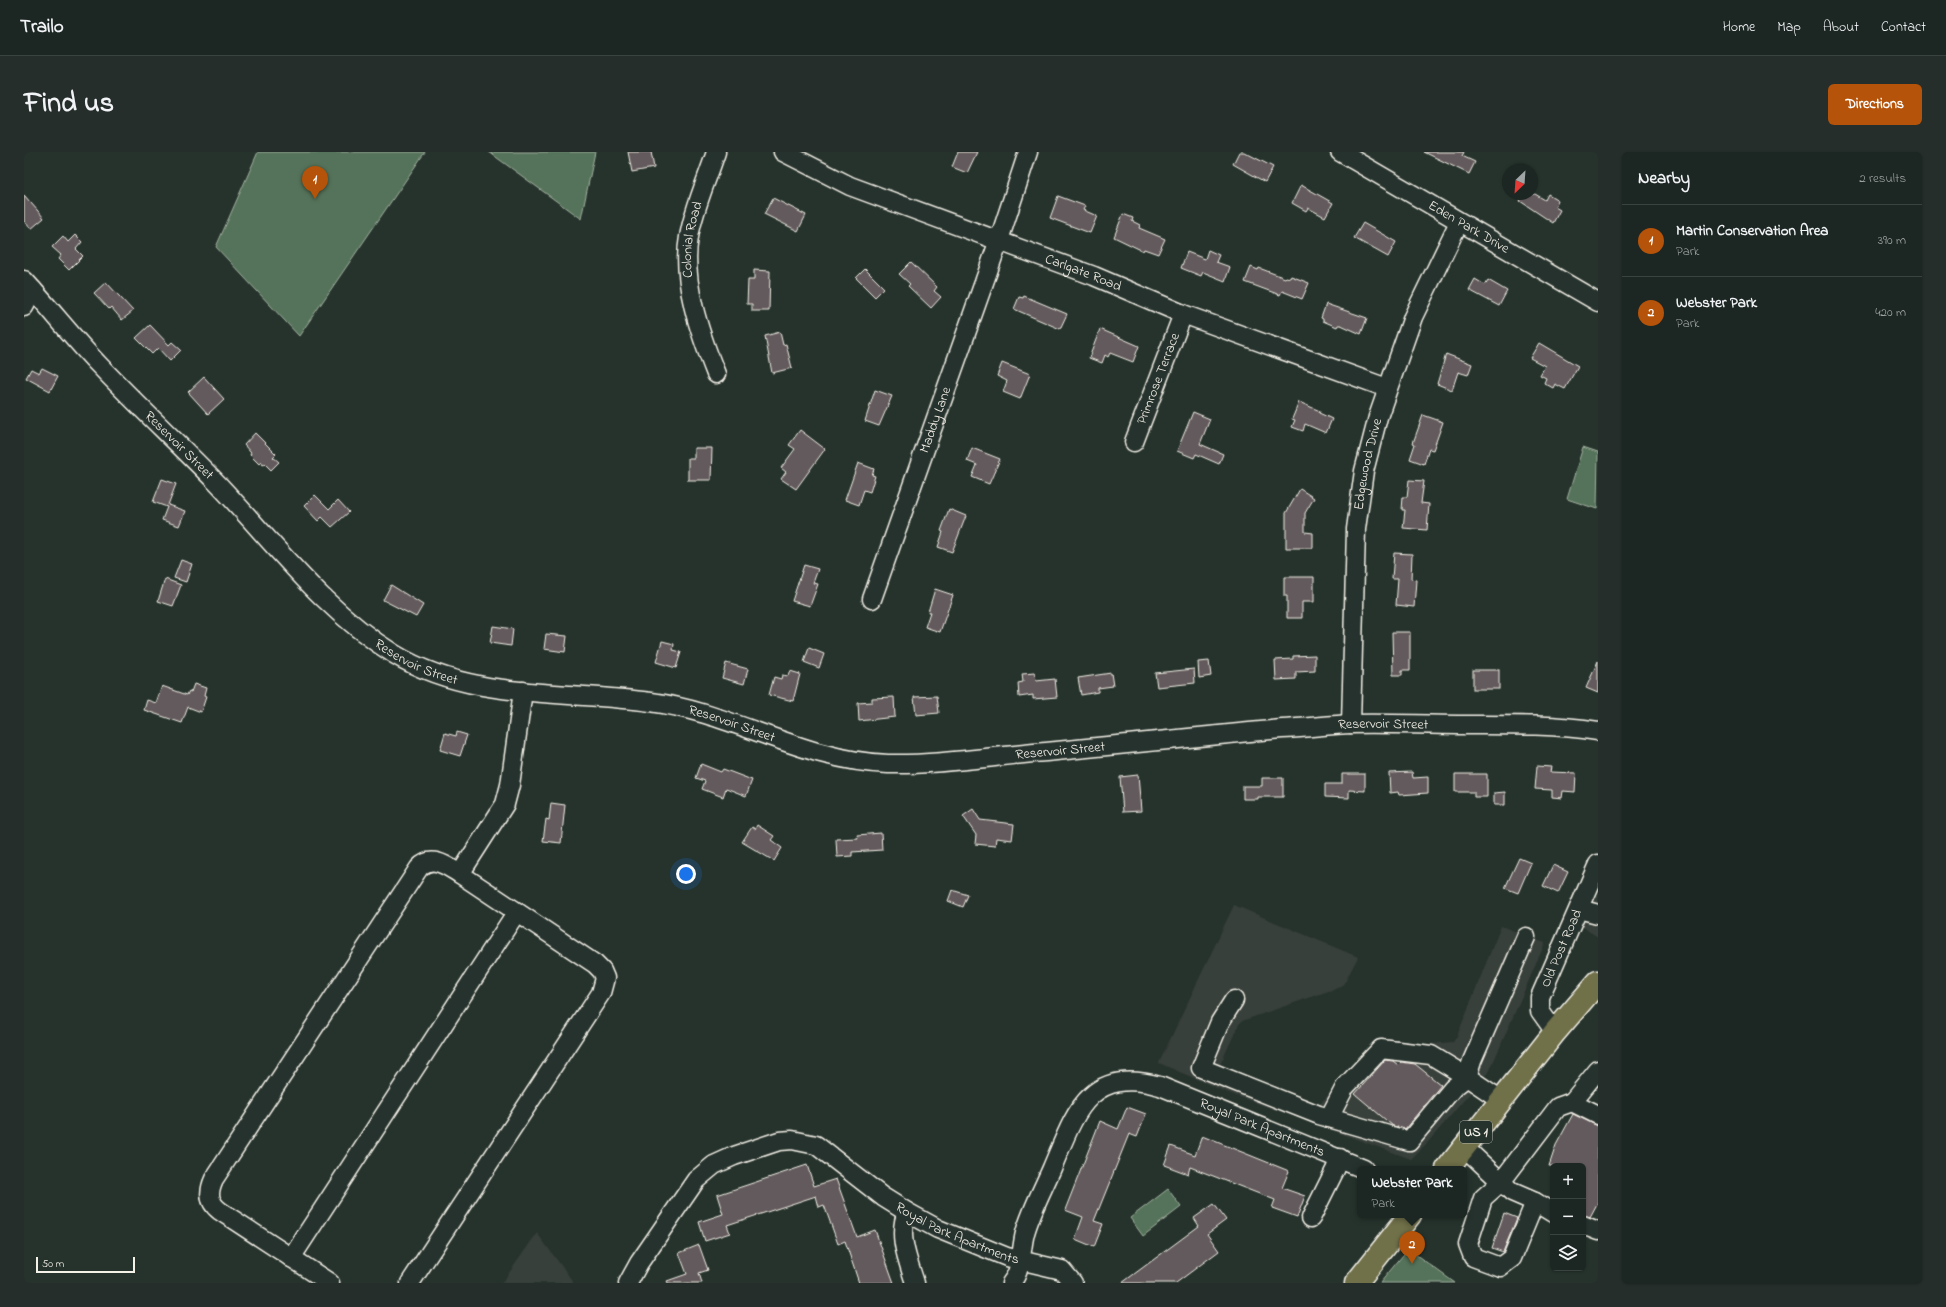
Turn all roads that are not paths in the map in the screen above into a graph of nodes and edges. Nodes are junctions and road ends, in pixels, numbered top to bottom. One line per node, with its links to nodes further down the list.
1 (716, 152): 11 (street, Colonial Road)
2 (783, 152): 6 (street, Carlgate Road)
3 (1028, 152): 6 (street, Maddy Lane)
4 (1340, 152): 5 (street, Eden Park Drive)
5 (1459, 222): 8 (street, Eden Park Drive); 12 (street, Edgewood Drive)
6 (999, 240): 10 (street, Carlgate Road); 14 (street, Maddy Lane)
7 (29, 285): 9 (street); 15 (street, Reservoir Street)
8 (1598, 302)
9 (24, 307)
10 (1182, 314): 12 (street, Carlgate Road); 13 (street, Primrose Terrace)
11 (716, 374)
12 (1387, 388): 16 (street, Edgewood Drive)
13 (1134, 442)
14 (872, 599)
15 (523, 691): 16 (street, Reservoir Street); 19 (street)
16 (1351, 724): 17 (street, Reservoir Street)
17 (1598, 731)
18 (1598, 864): 20 (street, Old Post Road)
19 (460, 874): 21 (street); 45 (street)
20 (1579, 909): 22 (street); 26 (street, Old Post Road)
21 (516, 913): 45 (street); 48 (street)
22 (1598, 914)
23 (1526, 936): 28 (street)
24 (1598, 982): 26 (main road, US 1)
25 (1234, 1000): 32 (street)
26 (1556, 1032): 29 (main road, US 1)
27 (1598, 1070): 30 (street)
28 (1466, 1077): 29 (street); 32 (street); 32 (street)
29 (1501, 1100): 33 (main road, US 1)
30 (1572, 1102): 31 (street); 37 (street)
31 (1598, 1115)
32 (1329, 1118)
33 (1464, 1148): 36 (main road, US 1); 37 (street)
34 (1340, 1158): 35 (street, Royal Park Apartments); 41 (street); 46 (street, Royal Park Apartments)
35 (1357, 1166)
36 (1449, 1166)
37 (1500, 1182): 38 (street); 38 (street)
38 (1535, 1202): 39 (street)
39 (1550, 1211)
40 (907, 1212): 46 (street, Royal Park Apartments); 49 (street, Royal Park Apartments); 50 (street)
41 (1311, 1218)
42 (1408, 1218): 53 (main road)
43 (1586, 1226): 44 (street)
44 (1598, 1230)
45 (291, 1258): 47 (street)
46 (1020, 1260): 51 (street); 52 (street)
47 (330, 1283)
48 (410, 1283)
49 (628, 1283)
50 (915, 1283)
51 (1011, 1283)
52 (1073, 1283)
53 (1356, 1283)

